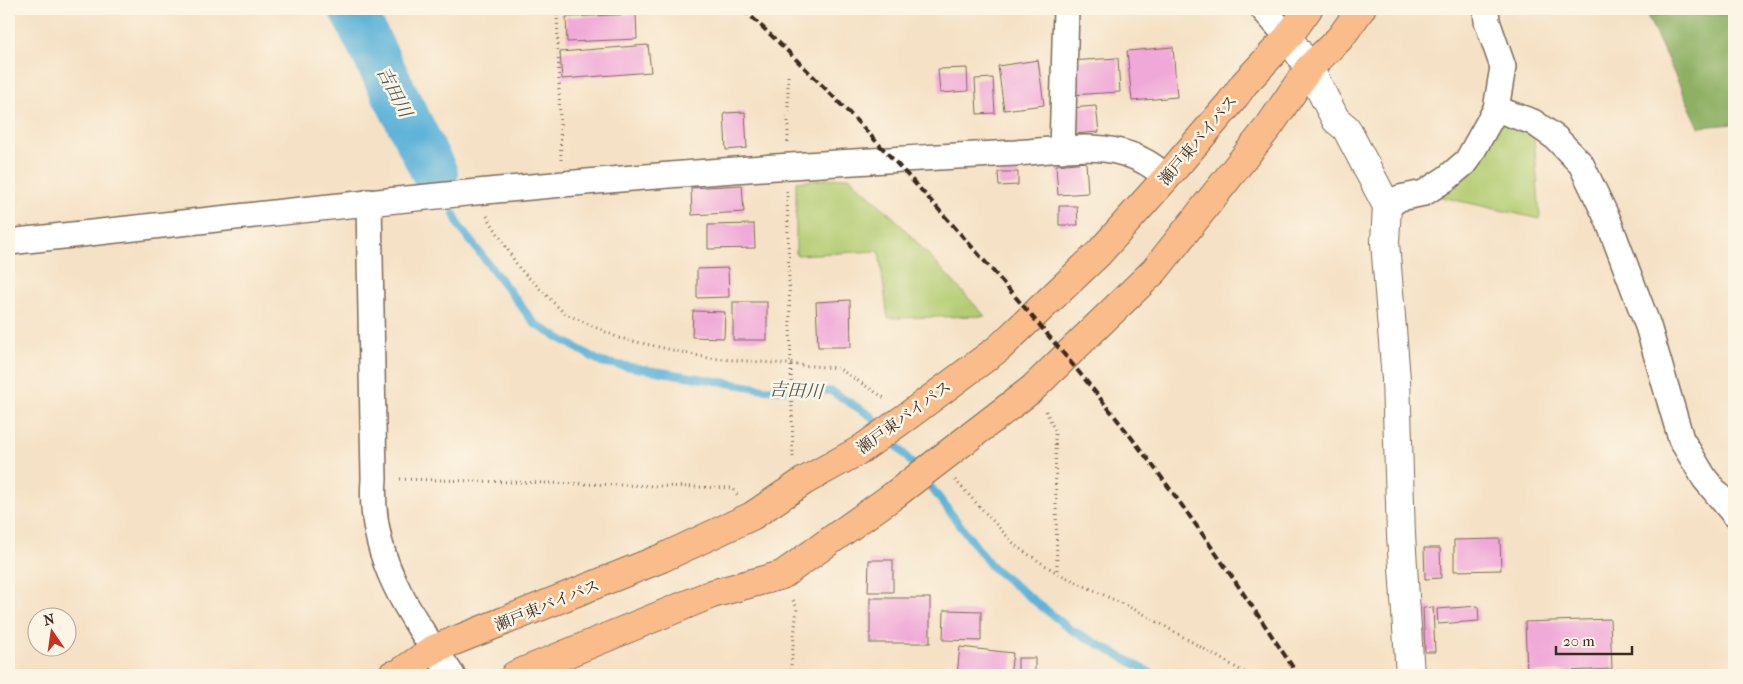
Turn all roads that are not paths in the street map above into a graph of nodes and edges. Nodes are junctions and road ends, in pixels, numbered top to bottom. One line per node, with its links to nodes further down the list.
1 (1066, 9): 9 (street)
2 (1262, 9): 6 (street)
3 (1308, 9): 6 (highway, 瀬戸東バイパス)
4 (1361, 9): 7 (highway)
5 (1486, 9): 8 (street)
6 (1288, 37): 7 (street); 10 (highway, 瀬戸東バイパス)
7 (1309, 68): 12 (street); 18 (highway)
8 (1496, 109): 12 (street); 14 (street)
9 (1062, 150): 10 (street); 11 (street)
10 (1166, 178): 15 (highway, 瀬戸東バイパス)
11 (369, 202): 13 (street); 15 (street)
12 (1387, 206): 19 (street)
13 (9, 242)
14 (1734, 514)
15 (434, 649): 16 (highway, 瀬戸東バイパス); 17 (street)
16 (392, 675)
17 (452, 675)
18 (515, 675)
19 (1410, 675)

